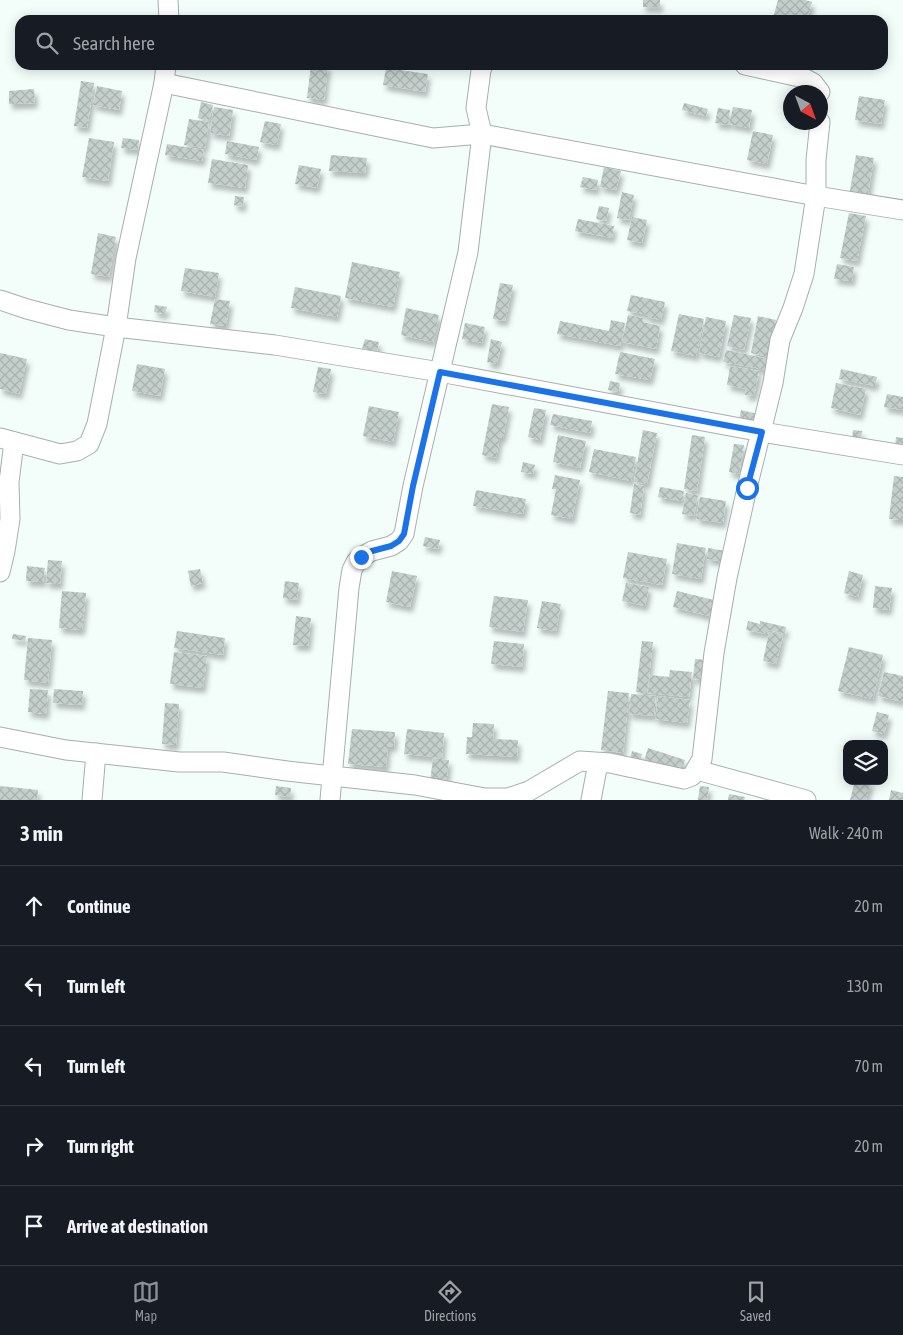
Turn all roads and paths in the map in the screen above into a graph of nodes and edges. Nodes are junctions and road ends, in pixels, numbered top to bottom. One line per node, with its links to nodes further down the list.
1 (168, 0): 2 (street)
2 (168, 15)
3 (481, 70): 8 (street)
4 (768, 70): 6 (street)
5 (165, 74): 8 (street); 12 (street)
6 (815, 85)
7 (819, 130): 9 (street)
8 (482, 134): 9 (street); 13 (street)
9 (816, 196): 10 (street); 14 (street)
10 (903, 210)
11 (0, 300): 12 (street)
12 (116, 327): 13 (street); 15 (street)
13 (440, 372): 14 (street); 22 (street)
14 (762, 432): 16 (street); 21 (street)
15 (7, 440): 17 (street)
16 (903, 455)
17 (0, 572)
18 (0, 737): 19 (street)
19 (96, 753): 22 (street); 24 (street)
20 (598, 763): 21 (street); 23 (street); 26 (street)
21 (697, 770): 27 (street)
22 (334, 776): 23 (street); 25 (street)
23 (452, 796)
24 (92, 800)
25 (330, 800)
26 (591, 800)
27 (806, 800)

